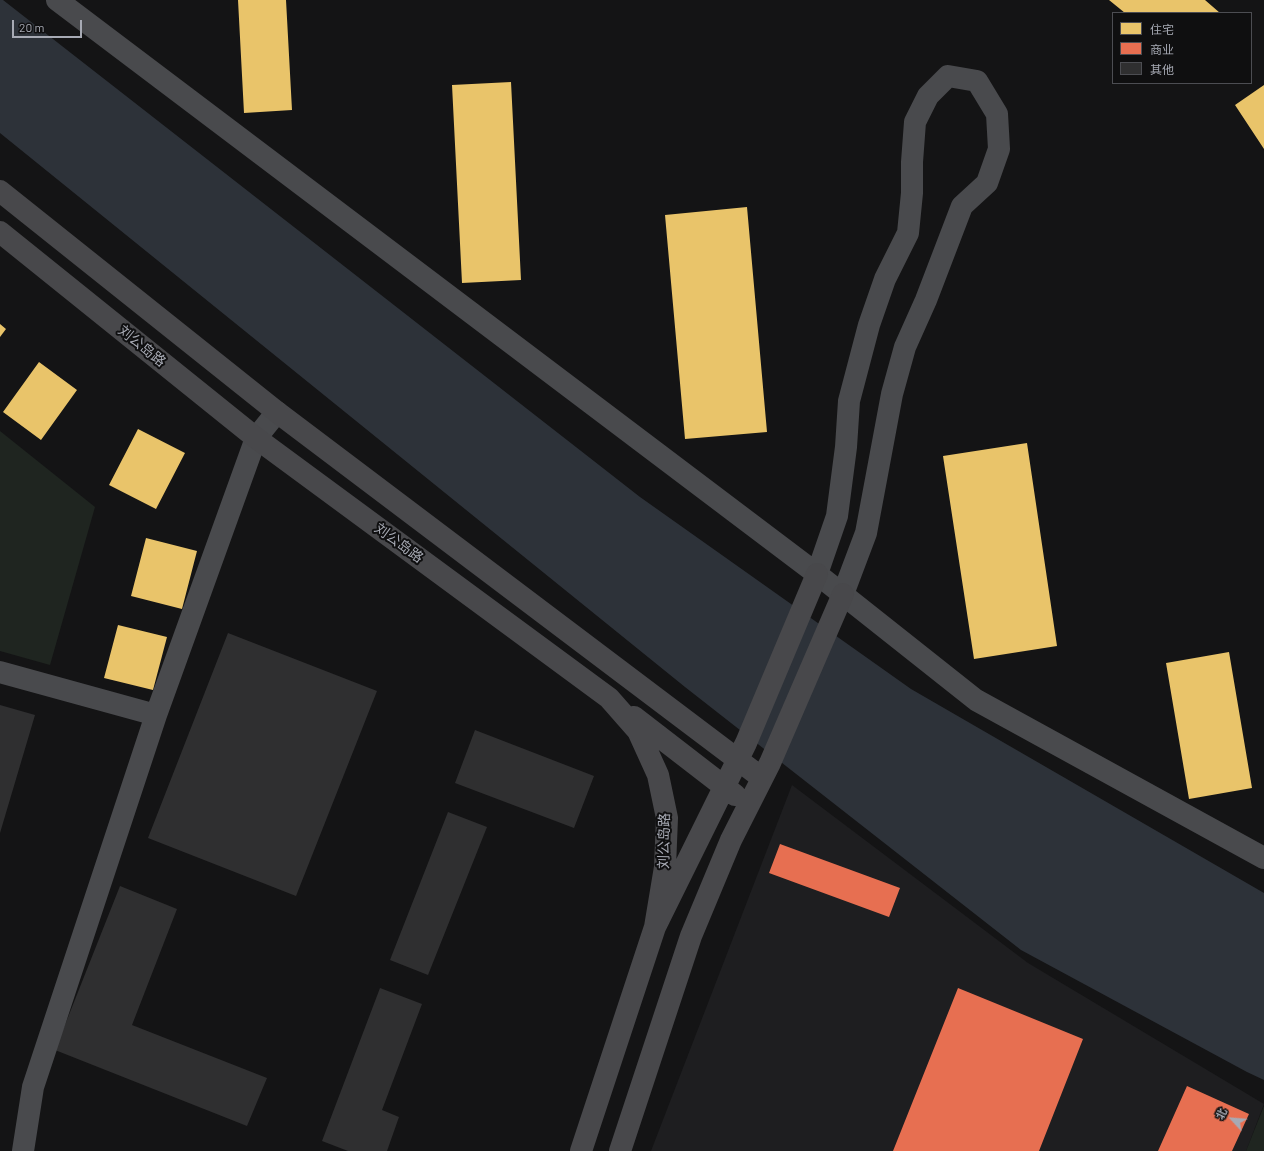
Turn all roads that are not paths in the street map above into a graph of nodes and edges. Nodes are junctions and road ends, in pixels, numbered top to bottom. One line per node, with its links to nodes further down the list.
1 (57, 0): 6 (street)
2 (0, 191): 4 (main road)
3 (0, 232): 5 (main road, 刘公岛路)
4 (277, 412): 5 (street); 11 (main road)
5 (256, 438): 9 (main road, 刘公岛路); 10 (street)
6 (817, 574): 7 (street); 7 (street); 11 (main road, 刘公岛路)
7 (843, 594): 12 (main road); 15 (street)
8 (0, 672): 10 (street)
9 (609, 698): 13 (main road); 16 (main road, 刘公岛路)
10 (156, 715): 17 (street)
11 (742, 752): 12 (main road); 13 (main road, 刘公岛路)
12 (766, 771): 14 (main road)
13 (724, 787): 14 (main road); 16 (main road, 刘公岛路)
14 (749, 804): 19 (main road)
15 (1264, 858)
16 (655, 927): 18 (main road, 刘公岛路)
17 (23, 1151)
18 (581, 1151)
19 (620, 1151)

